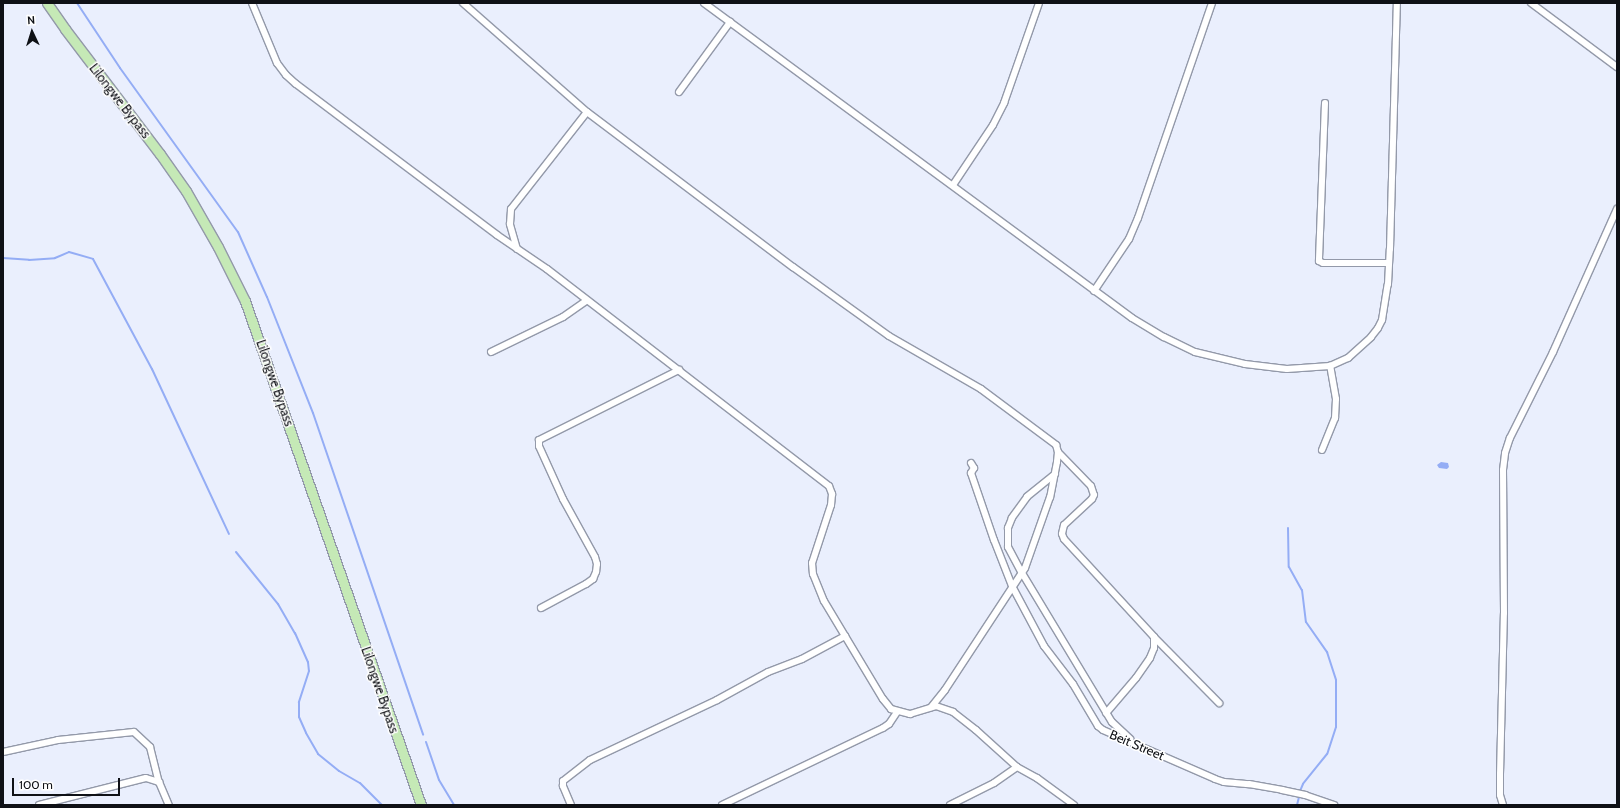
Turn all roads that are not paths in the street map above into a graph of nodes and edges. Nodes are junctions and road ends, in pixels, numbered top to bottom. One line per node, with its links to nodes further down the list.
1 (47, 3): 42 (main road, Lilongwe Bypass)
2 (252, 3): 16 (street)
3 (463, 3): 13 (street)
4 (704, 3): 9 (street)
5 (1039, 3): 14 (street)
6 (1212, 3): 18 (street)
7 (1397, 3): 17 (street)
8 (1531, 3): 10 (street)
9 (730, 22): 11 (street); 14 (street)
10 (1617, 67)
11 (679, 92)
12 (1325, 103): 17 (street)
13 (587, 112): 16 (street); 24 (street)
14 (953, 185): 18 (street)
15 (1617, 209): 48 (street)
16 (517, 249): 19 (street)
17 (1388, 263): 21 (street)
18 (1094, 292): 21 (street)
19 (586, 301): 20 (street); 22 (street)
20 (491, 352)
21 (1330, 366): 23 (street)
22 (679, 370): 29 (street); 30 (street)
23 (1322, 450)
24 (1058, 452): 26 (street); 31 (street)
25 (971, 463): 28 (street, Beit Street)
26 (1055, 474): 27 (street); 27 (street)
27 (1022, 573): 28 (street); 35 (street)
28 (1012, 586): 33 (street); 36 (street, Beit Street)
29 (541, 608)
30 (845, 636): 34 (street); 43 (street)
31 (1154, 637): 32 (street); 35 (street)
32 (1219, 703)
33 (931, 707): 34 (street); 38 (street)
34 (897, 712): 44 (street)
35 (1106, 713): 36 (street)
36 (1140, 746): 47 (street, Beit Street)
37 (3, 752): 39 (street)
38 (1017, 767): 45 (street); 46 (street)
39 (159, 782): 40 (street); 41 (street)
40 (39, 805)
41 (169, 805)
42 (420, 805)
43 (571, 805)
44 (722, 805)
45 (950, 805)
46 (1074, 805)
47 (1334, 805)
48 (1503, 805)

